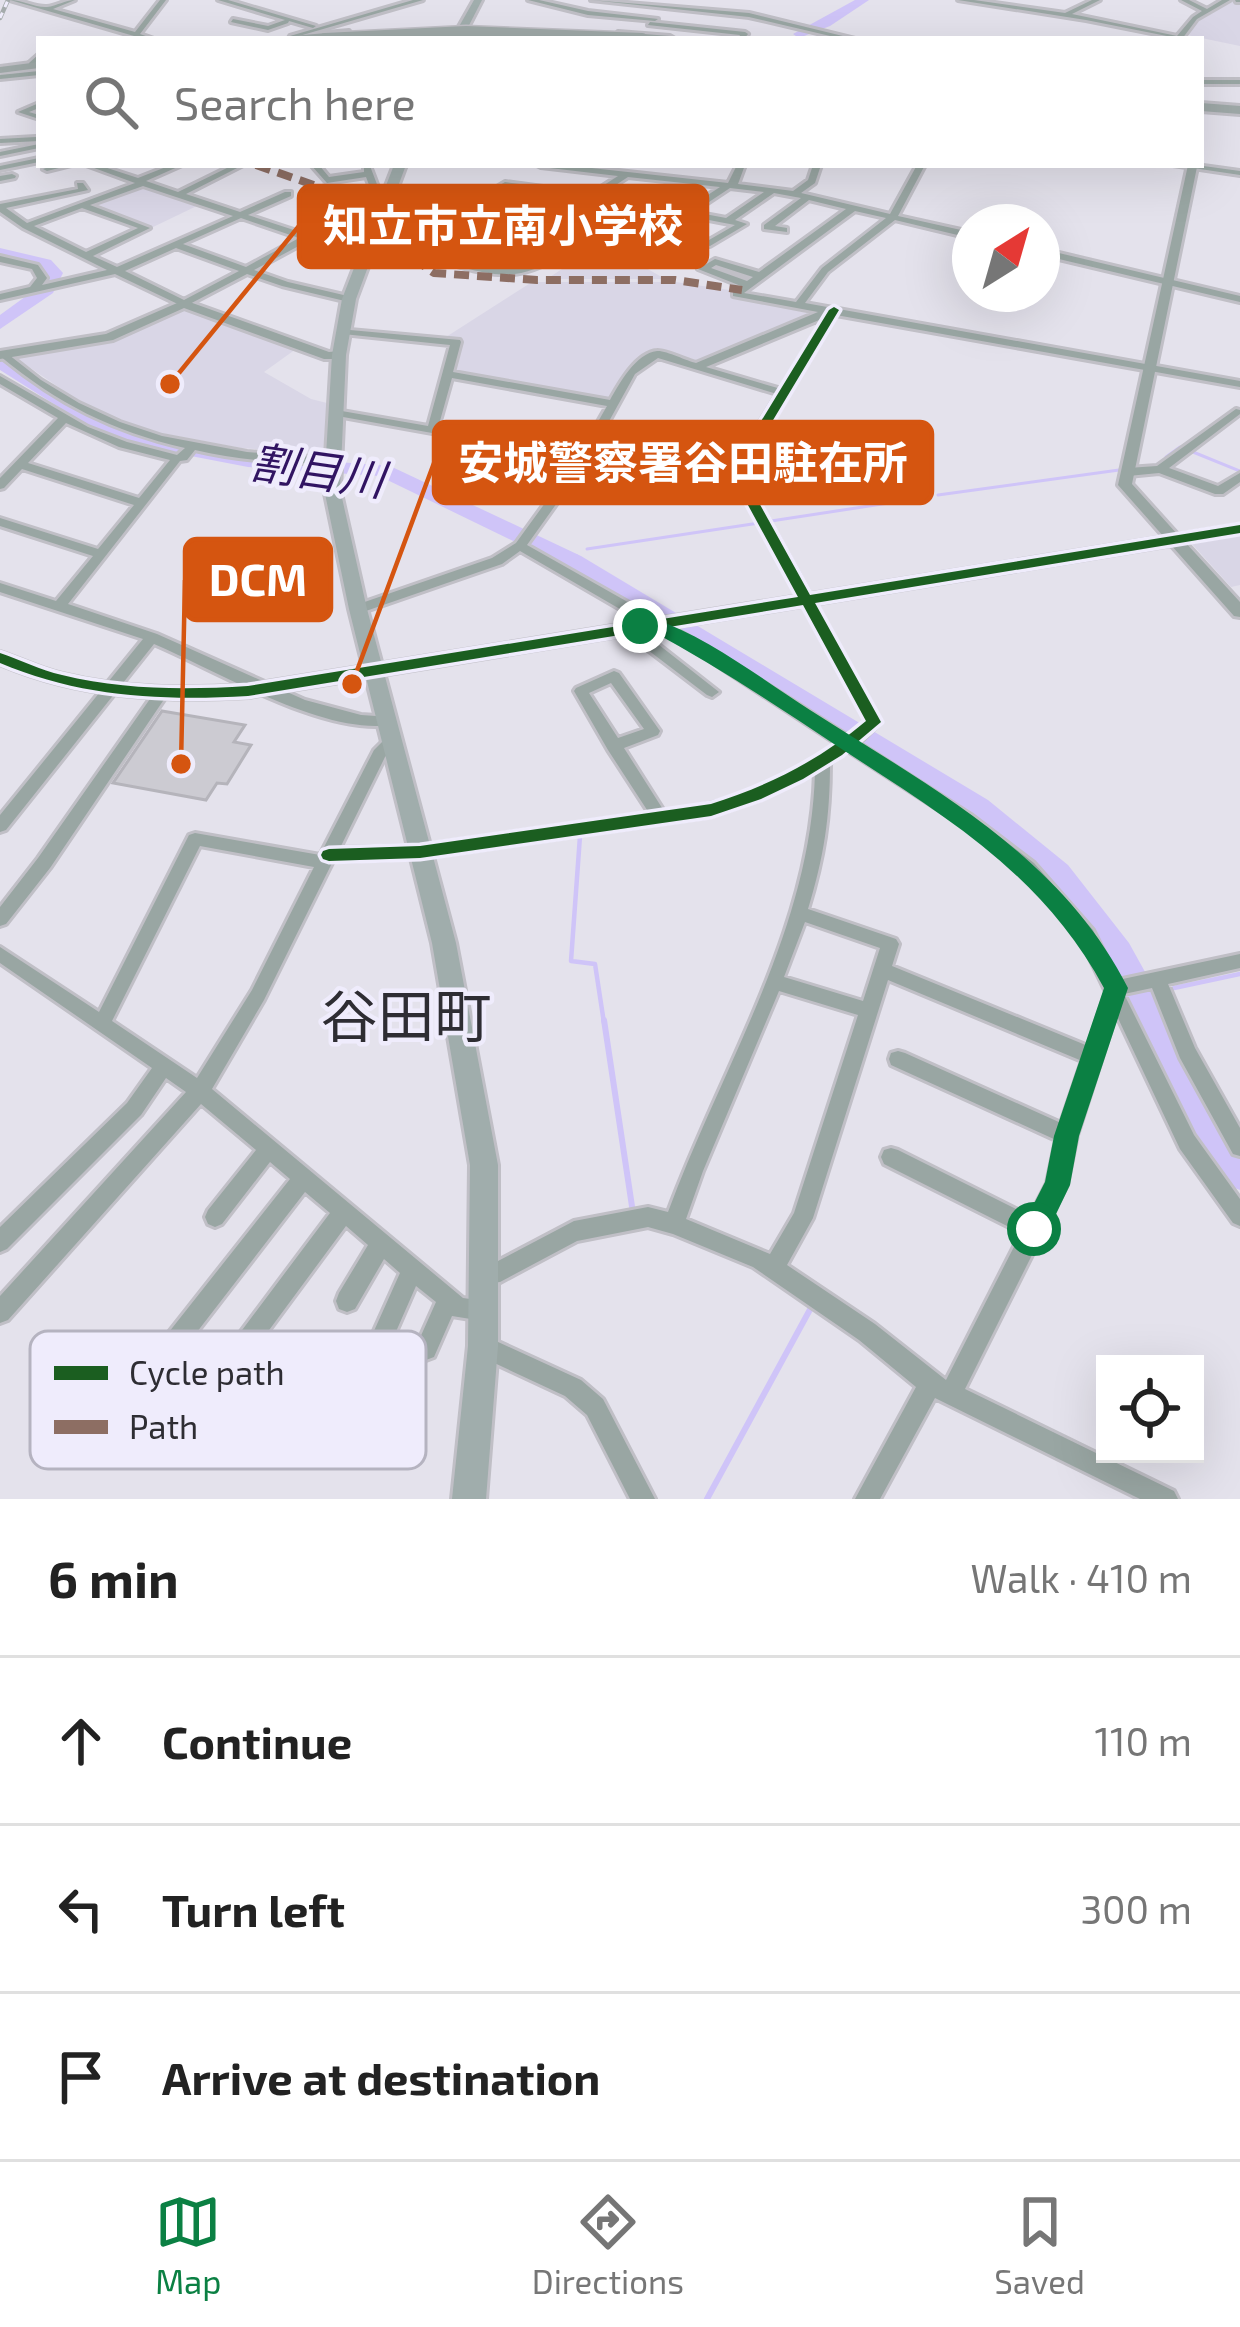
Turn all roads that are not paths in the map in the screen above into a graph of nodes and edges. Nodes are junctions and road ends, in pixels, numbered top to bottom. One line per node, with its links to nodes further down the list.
1 (71, 0): 14 (street)
2 (163, 0): 25 (street)
3 (221, 0): 19 (street)
4 (420, 0): 22 (street)
5 (478, 0): 26 (main road)
6 (531, 0): 21 (street)
7 (594, 0): 38 (street)
8 (961, 0): 15 (street)
9 (1097, 0): 17 (street)
10 (1184, 0): 16 (street)
11 (1227, 0): 16 (street)
12 (17, 1): 14 (street)
13 (1054, 2): 15 (street)
14 (45, 10): 20 (street)
15 (1035, 11): 17 (street)
16 (1205, 11): 40 (street)
17 (1065, 15): 39 (street)
18 (233, 21): 19 (street)
19 (289, 22): 22 (street)
20 (94, 23): 23 (street); 23 (street)
21 (650, 24): 36 (street); 37 (street)
22 (316, 27): 28 (street)
23 (113, 29): 24 (street); 25 (street)
24 (100, 34)
25 (136, 35): 27 (street)
26 (458, 35): 30 (highway); 32 (highway); 33 (highway)
27 (140, 36)
28 (293, 36)
29 (385, 36): 35 (highway, bridge)
30 (417, 36)
31 (425, 36): 34 (highway, bridge)
32 (491, 36)
33 (518, 36)
34 (531, 36)
35 (581, 36)
36 (640, 36)
37 (743, 36)
38 (841, 36)
39 (1169, 36)
40 (1181, 36)
41 (36, 66): 42 (highway)
42 (0, 72)
43 (1204, 82): 44 (street)
44 (1240, 82)
45 (1204, 104): 46 (highway)
46 (1240, 106)
47 (0, 141): 48 (street)
48 (36, 141)
49 (36, 142): 50 (street)
50 (0, 154)
51 (36, 161): 52 (street)
52 (0, 168)
53 (52, 168): 67 (street)
54 (99, 168): 70 (street)
55 (119, 168): 70 (street)
56 (172, 168): 77 (street)
57 (234, 168): 81 (street)
58 (318, 168): 68 (street)
59 (399, 168): 87 (main road)
60 (581, 168): 69 (street)
61 (674, 168): 74 (street)
62 (740, 168): 79 (street)
63 (816, 168): 83 (street)
64 (919, 168): 95 (street)
65 (1192, 168): 116 (street)
66 (1200, 168): 71 (street)
67 (47, 169)
68 (368, 170): 87 (street)
69 (621, 171): 73 (street); 84 (street)
70 (110, 172): 77 (street)
71 (1240, 173)
72 (12, 176): 75 (street)
73 (653, 177): 74 (street); 86 (street)
74 (669, 178): 76 (street)
75 (0, 179)
76 (689, 181): 79 (street); 89 (street)
77 (142, 182): 81 (street); 88 (street)
78 (80, 185): 90 (street)
79 (731, 185): 80 (street); 93 (street)
80 (772, 190): 83 (street); 97 (street)
81 (180, 194): 94 (street)
82 (288, 194): 94 (street)
83 (796, 194): 85 (street)
84 (594, 195): 86 (street); 99 (street)
85 (808, 197): 91 (street); 102 (street)
86 (621, 200): 89 (street)
87 (385, 204): 96 (main road)
88 (84, 206): 100 (street); 109 (street)
89 (654, 206): 93 (street)
90 (0, 207): 100 (street)
91 (853, 208): 95 (street); 115 (street)
92 (506, 212): 98 (street); 98 (street); 99 (street)
93 (687, 212): 97 (street); 101 (street)
94 (241, 214): 104 (street); 107 (street)
95 (893, 218): 103 (street); 123 (street)
96 (378, 221): 104 (street); 120 (main road)
97 (728, 221): 101 (street)
98 (491, 222): 105 (street); 106 (street)
99 (551, 223): 106 (street)
100 (26, 226): 109 (street)
101 (659, 230): 108 (street)
102 (784, 230)
103 (952, 231)
104 (305, 237): 113 (street)
105 (464, 239): 112 (street); 112 (street)
106 (574, 244): 112 (street)
107 (176, 245): 113 (street); 114 (street)
108 (626, 253)
109 (89, 254): 114 (street)
110 (1060, 256): 116 (street)
111 (0, 259): 118 (street)
112 (548, 261)
113 (247, 269): 120 (street); 122 (street)
114 (119, 270): 118 (street); 122 (street)
115 (761, 276): 117 (street); 117 (street)
116 (1168, 282): 121 (street); 129 (street)
117 (749, 285): 123 (street)
118 (37, 287): 119 (street)
119 (0, 297)
120 (349, 299): 125 (main road)
121 (1240, 299)
122 (184, 304): 126 (street); 127 (street)
123 (800, 305): 124 (street)
124 (829, 310): 128 (street); 129 (street); 134 (street)
125 (344, 331): 127 (main road); 130 (street)
126 (2, 355): 141 (street)
127 (339, 355): 138 (main road)
128 (696, 367): 134 (street); 136 (street)
129 (1150, 367): 132 (street); 148 (street)
130 (447, 374): 136 (street); 140 (street)
131 (0, 379): 133 (street)
132 (1240, 384)
133 (15, 387): 135 (street); 139 (street)
134 (784, 393): 147 (street)
135 (0, 402)
136 (612, 404): 142 (street)
137 (1238, 411): 146 (street)
138 (336, 413): 140 (street); 145 (main road)
139 (63, 419): 143 (street); 144 (street)
140 (432, 431): 142 (street)
141 (193, 446): 143 (street); 145 (street)
142 (584, 457): 147 (street); 155 (street)
143 (180, 458): 151 (street)
144 (19, 464): 150 (street); 151 (street)
145 (334, 467): 160 (main road)
146 (1160, 469): 148 (street); 149 (street)
147 (736, 472): 158 (street)
148 (1128, 472): 154 (street)
149 (1240, 477)
150 (0, 485)
151 (141, 503): 156 (street)
152 (0, 522): 156 (street)
153 (1240, 529): 154 (street)
154 (1173, 540): 158 (street); 161 (street)
155 (520, 546): 160 (street); 162 (street)
156 (100, 554): 159 (street)
157 (0, 587): 159 (street)
158 (807, 598): 162 (street); 171 (street)
159 (58, 608): 163 (street)
160 (358, 609): 165 (main road)
161 (1240, 612)
162 (646, 625): 165 (street); 169 (street); 171 (street)
163 (152, 637): 166 (street); 167 (street)
164 (0, 658): 166 (street)
165 (374, 669): 167 (street); 170 (main road)
166 (111, 688): 168 (street); 175 (street)
167 (266, 688): 168 (street); 170 (street)
168 (162, 692): 179 (street)
169 (712, 692)
170 (388, 732): 176 (main road); 177 (street)
171 (849, 742): 173 (street); 185 (street)
172 (613, 746): 172 (street); 174 (street)
173 (823, 759): 174 (street); 178 (street)
174 (659, 818): 176 (street)
175 (0, 826)
176 (420, 851): 177 (street); 206 (main road)
177 (327, 858): 187 (street); 191 (street)
178 (797, 912): 182 (street); 184 (street)
179 (0, 919)
180 (0, 954): 187 (street)
181 (1240, 961): 183 (street)
182 (881, 969): 186 (street); 188 (street)
183 (1157, 979): 185 (street); 193 (street)
184 (772, 981): 186 (street); 200 (street)
185 (1116, 988): 188 (street); 198 (street)
186 (866, 1010): 204 (street)
187 (103, 1021): 190 (street)
188 (1092, 1056): 192 (street)
189 (898, 1059): 192 (street)
190 (165, 1065): 191 (street); 202 (street)
191 (200, 1091): 194 (street); 210 (street)
192 (1067, 1136): 201 (street)
193 (1240, 1147)
194 (268, 1150): 196 (street); 199 (street)
195 (891, 1156): 201 (street)
196 (304, 1178): 197 (street); 211 (street)
197 (343, 1213): 203 (street); 212 (street)
198 (1240, 1216)
199 (215, 1217)
200 (674, 1224): 204 (street); 206 (street)
201 (1034, 1229): 216 (street)
202 (0, 1242)
203 (381, 1244): 205 (street); 208 (street)
204 (772, 1270): 216 (street)
205 (412, 1271): 207 (street); 213 (street)
206 (486, 1273): 209 (main road)
207 (448, 1299): 209 (street); 215 (street)
208 (347, 1301)
209 (484, 1310): 214 (main road)
210 (0, 1312)
211 (184, 1331)
212 (255, 1331)
213 (385, 1331)
214 (483, 1346): 217 (main road); 218 (street)
215 (426, 1349)
216 (940, 1388): 219 (street); 220 (street)
217 (469, 1499)
218 (643, 1499)
219 (867, 1499)
220 (1166, 1499)

